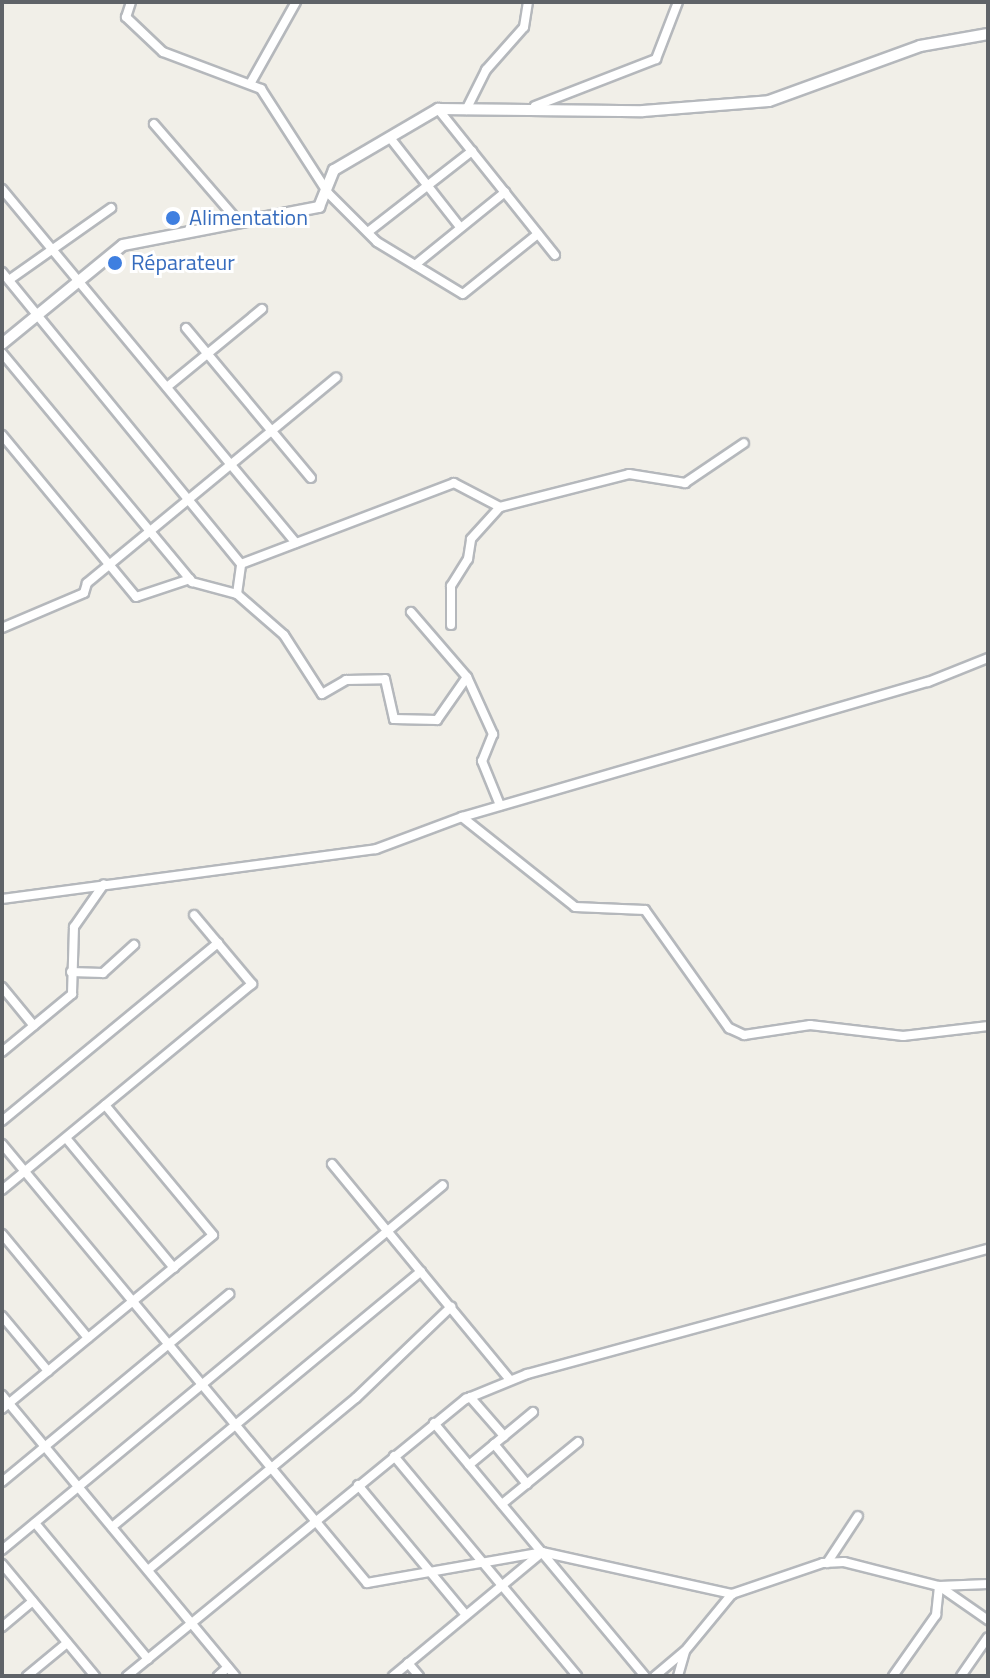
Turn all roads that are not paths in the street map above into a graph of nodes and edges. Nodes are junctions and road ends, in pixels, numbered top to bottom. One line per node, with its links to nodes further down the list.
1 (131, 2): 6 (street)
2 (296, 2): 6 (street)
3 (528, 2): 9 (street)
4 (678, 2): 7 (street)
5 (988, 34): 7 (street)
6 (250, 84): 16 (street)
7 (535, 106): 9 (street)
8 (438, 109): 9 (street); 11 (street); 12 (street)
9 (466, 110)
10 (154, 124): 18 (street)
11 (391, 139): 13 (street); 16 (street)
12 (472, 151): 13 (street); 15 (street)
13 (428, 186): 19 (street); 20 (street)
14 (2, 189): 22 (street)
15 (505, 192): 19 (street); 21 (street)
16 (328, 193): 18 (street); 20 (street)
17 (111, 208): 22 (street)
18 (239, 222): 27 (street)
19 (460, 227): 24 (street)
20 (368, 232): 24 (street)
21 (538, 234): 23 (street); 24 (street)
22 (50, 247): 26 (street); 27 (street)
23 (555, 255)
24 (415, 265)
25 (2, 272): 26 (street)
26 (9, 280): 29 (street)
27 (80, 280): 29 (street); 35 (street)
28 (262, 309): 33 (street)
29 (38, 315): 31 (street); 41 (street)
30 (186, 328): 33 (street)
31 (2, 344)
32 (2, 353): 43 (street)
33 (208, 354): 35 (street); 36 (street)
34 (336, 378): 36 (street)
35 (167, 387): 39 (street)
36 (272, 431): 39 (street); 40 (street)
37 (2, 435): 46 (street)
38 (744, 443): 42 (street)
39 (231, 465): 41 (street); 44 (street)
40 (311, 478)
41 (190, 498): 43 (street); 45 (street)
42 (500, 507): 44 (street); 50 (street)
43 (150, 532): 46 (street); 47 (street)
44 (296, 543): 45 (street)
45 (241, 564): 48 (street)
46 (110, 565): 47 (street); 51 (street)
47 (190, 579): 48 (street)
48 (237, 594): 53 (street)
49 (411, 612): 53 (street)
50 (451, 625)
51 (2, 628)
52 (988, 658): 54 (street)
53 (467, 677): 54 (street)
54 (500, 805): 55 (street)
55 (462, 817): 56 (street); 64 (street)
56 (104, 884): 57 (street); 61 (street)
57 (2, 899)
58 (194, 915): 59 (street)
59 (218, 943): 66 (street); 67 (street)
60 (134, 945): 61 (street)
61 (71, 972): 63 (street)
62 (2, 987): 63 (street)
63 (34, 1026): 65 (street)
64 (988, 1026)
65 (2, 1052)
66 (105, 1105): 68 (street); 77 (street)
67 (2, 1121)
68 (66, 1138): 71 (street); 77 (street)
69 (2, 1144): 71 (street)
70 (332, 1164): 74 (street)
71 (25, 1172): 73 (street); 80 (street)
72 (443, 1185): 74 (street)
73 (2, 1190)
74 (388, 1231): 78 (street); 87 (street)
75 (2, 1234): 83 (street)
76 (988, 1249): 86 (street)
77 (174, 1268): 80 (street)
78 (421, 1271): 81 (street); 93 (street)
79 (229, 1294): 84 (street)
80 (132, 1301): 83 (street); 84 (street)
81 (451, 1307): 86 (street); 100 (street)
82 (2, 1316): 85 (street)
83 (88, 1338): 85 (street)
84 (168, 1344): 87 (street); 97 (street)
85 (48, 1371): 90 (street)
86 (510, 1380): 89 (street)
87 (202, 1385): 93 (street); 104 (street)
88 (2, 1395): 90 (street)
89 (470, 1397): 92 (street); 94 (street)
90 (5, 1406): 97 (street)
91 (533, 1412): 94 (street)
92 (434, 1423): 98 (street); 99 (street)
93 (235, 1425): 100 (street); 109 (street)
94 (504, 1436): 96 (street)
95 (578, 1442): 102 (street)
96 (494, 1444): 99 (street); 102 (street)
97 (45, 1447): 101 (street); 104 (street)
98 (394, 1456): 103 (street); 112 (street)
99 (469, 1465): 105 (street)
100 (271, 1468): 107 (street); 115 (street)
101 (2, 1482)
102 (527, 1484): 105 (street)
103 (358, 1485): 107 (street); 116 (street)
104 (78, 1487): 108 (street); 109 (street)
105 (502, 1504): 111 (street)
106 (858, 1516): 113 (street)
107 (315, 1521): 116 (street); 124 (street)
108 (35, 1523): 110 (street); 129 (street)
109 (112, 1527): 115 (street)
110 (2, 1550)
111 (542, 1552): 112 (street); 118 (street); 120 (street); 140 (street)
112 (483, 1562): 116 (street); 118 (street)
113 (827, 1563): 119 (street); 120 (street)
114 (2, 1564): 121 (street)
115 (148, 1570): 124 (street)
116 (430, 1571): 122 (street)
117 (988, 1584): 119 (street)
118 (502, 1586): 122 (street); 132 (street)
119 (939, 1586): 123 (street); 143 (street)
120 (732, 1594): 128 (street)
121 (33, 1601): 125 (street); 127 (street)
122 (466, 1615): 130 (street)
123 (988, 1620)
124 (191, 1623): 129 (street); 131 (street)
125 (2, 1627)
126 (988, 1637): 144 (street)
127 (67, 1643): 133 (street); 134 (street)
128 (685, 1651): 141 (street); 142 (street)
129 (148, 1659): 135 (street)
130 (408, 1663): 138 (street); 139 (street)
131 (228, 1667): 136 (street); 137 (street)
132 (575, 1675)
133 (27, 1676)
134 (95, 1676)
135 (127, 1676)
136 (218, 1676)
137 (235, 1676)
138 (393, 1676)
139 (419, 1676)
140 (645, 1676)
141 (655, 1676)
142 (678, 1676)
143 (893, 1676)
144 (961, 1676)

